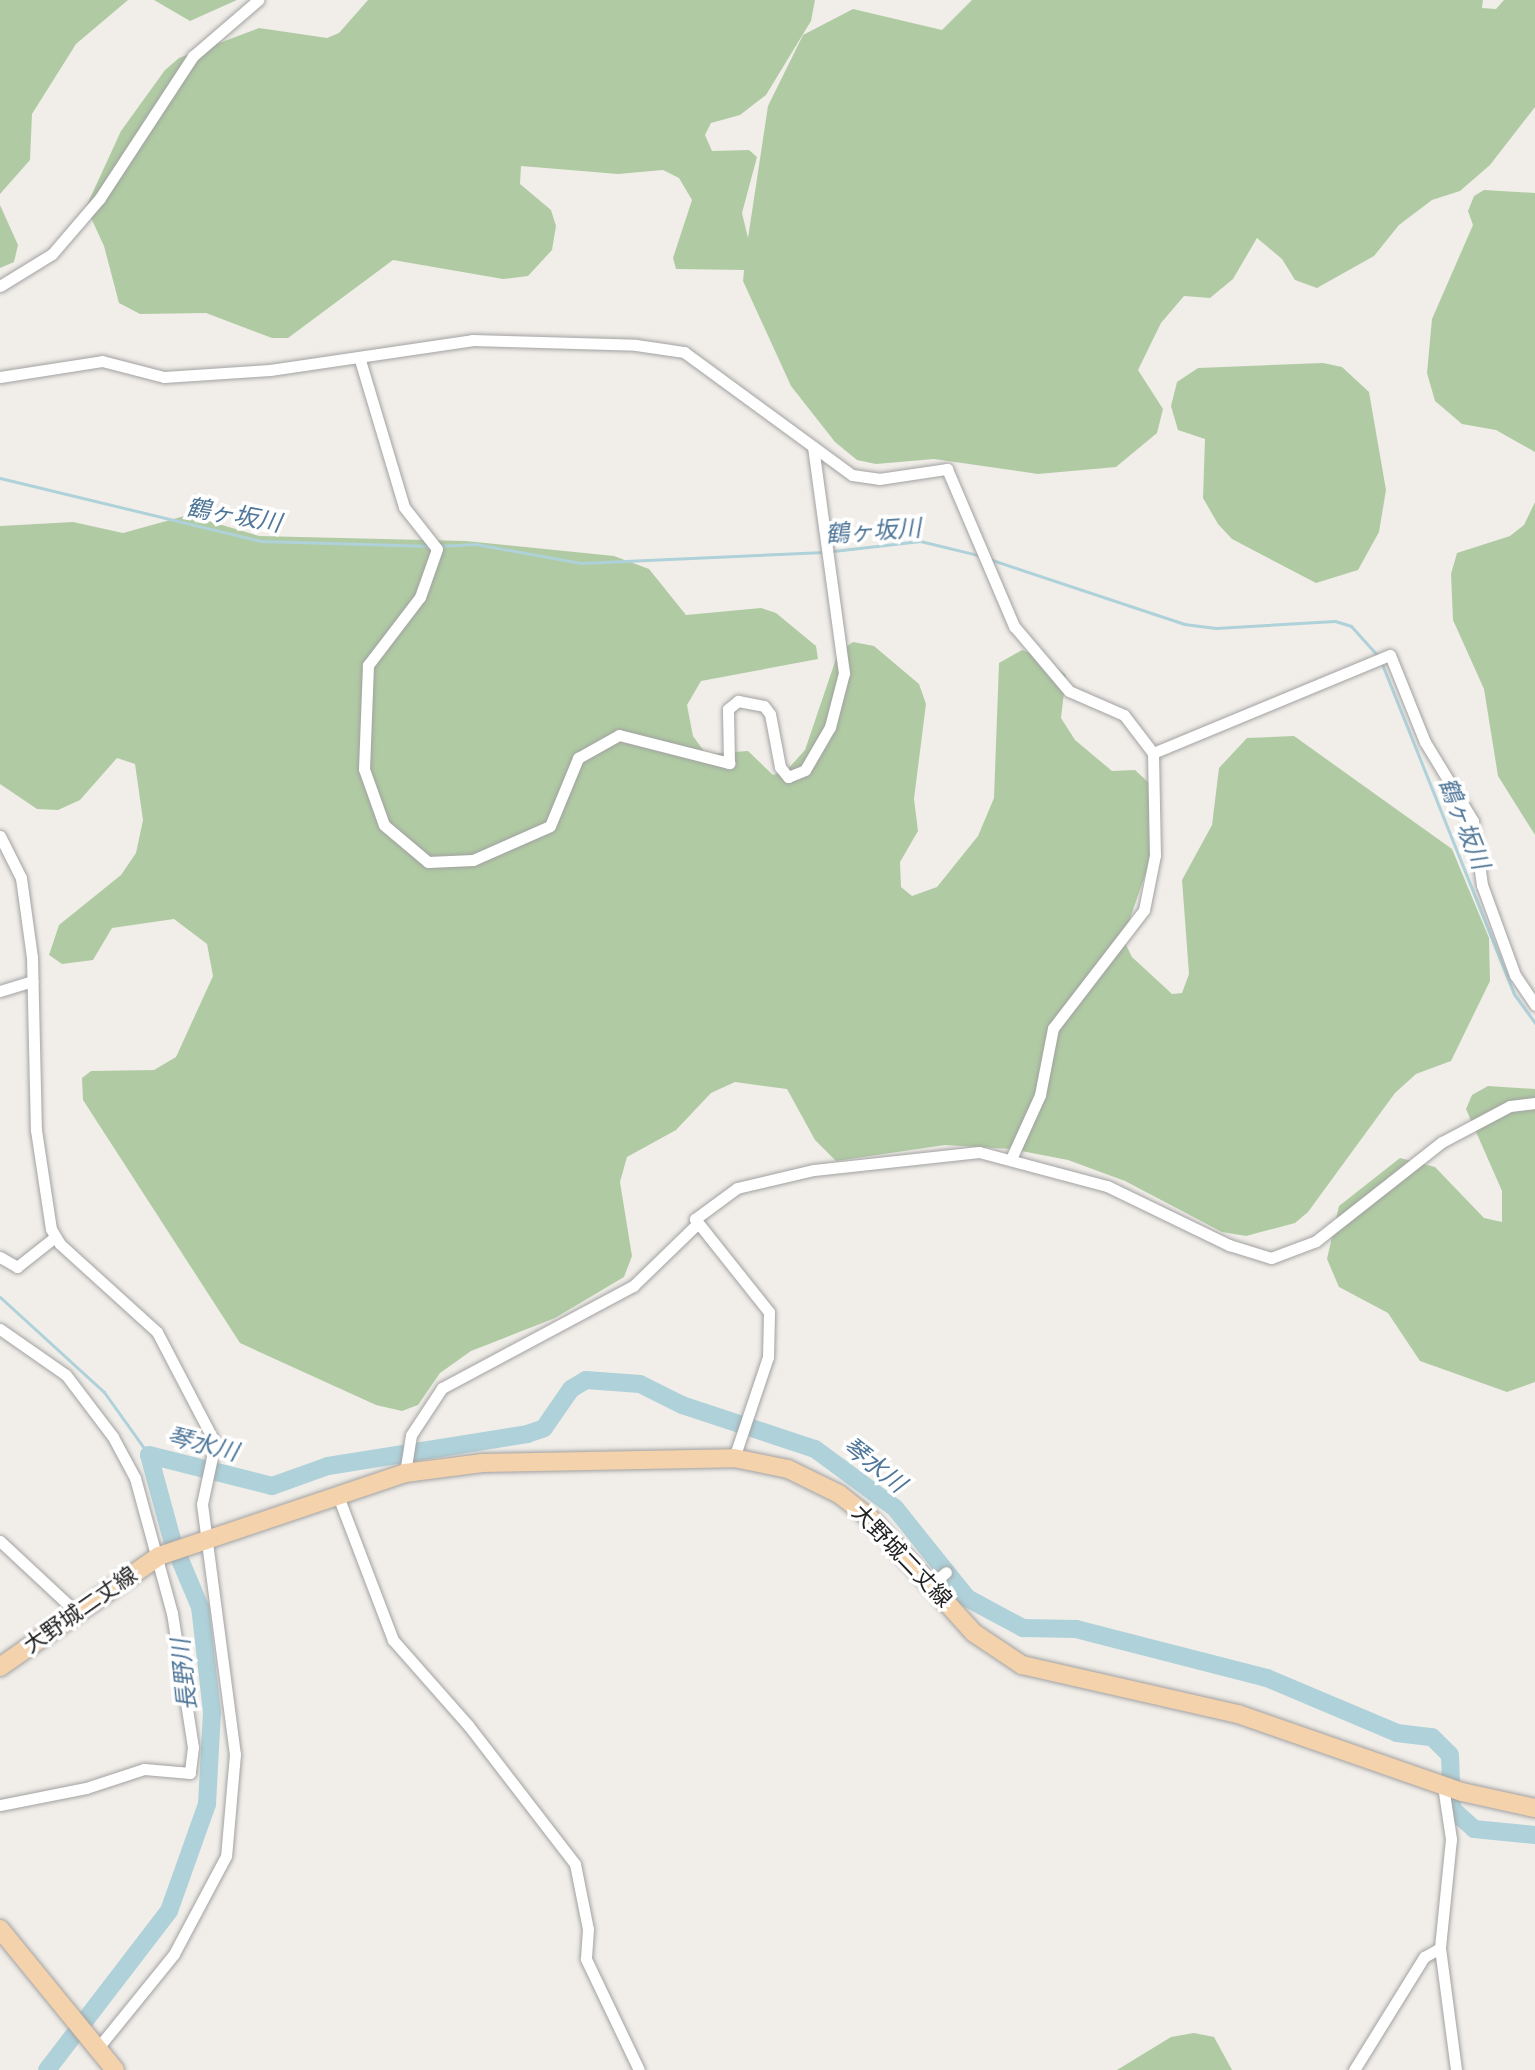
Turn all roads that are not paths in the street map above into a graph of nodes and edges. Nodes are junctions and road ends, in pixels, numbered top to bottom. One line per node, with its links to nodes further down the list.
1 (258, 0): 2 (street)
2 (0, 286)
3 (360, 360): 4 (street); 5 (street); 5 (street)
4 (0, 377)
5 (813, 447): 6 (street)
6 (1153, 753): 10 (street); 12 (street)
7 (0, 836): 8 (street)
8 (32, 981): 9 (street); 14 (street)
9 (0, 991)
10 (1535, 1005)
11 (1535, 1103): 12 (street)
12 (1011, 1159): 13 (street)
13 (696, 1225): 17 (street); 18 (street)
14 (55, 1237): 15 (street); 20 (street)
15 (0, 1257)
16 (0, 1329): 22 (street)
17 (734, 1458): 18 (main road, 大野城二丈線); 25 (main road, 大野城二丈線)
18 (404, 1468): 19 (main road, 大野城二丈線)
19 (338, 1496): 20 (main road, 大野城二丈線); 32 (street)
20 (202, 1538): 22 (main road, 大野城二丈線); 30 (street)
21 (0, 1541): 23 (street)
22 (160, 1556): 23 (main road, 大野城二丈線); 26 (street)
23 (75, 1611): 24 (main road, 大野城二丈線)
24 (0, 1667)
25 (1443, 1786): 27 (main road, 大野城二丈線); 29 (street)
26 (0, 1805)
27 (1535, 1808)
28 (0, 1929): 30 (main road)
29 (1440, 1948): 33 (street); 34 (street)
30 (96, 2046): 31 (main road)
31 (115, 2070)
32 (639, 2070)
33 (1354, 2070)
34 (1456, 2070)

